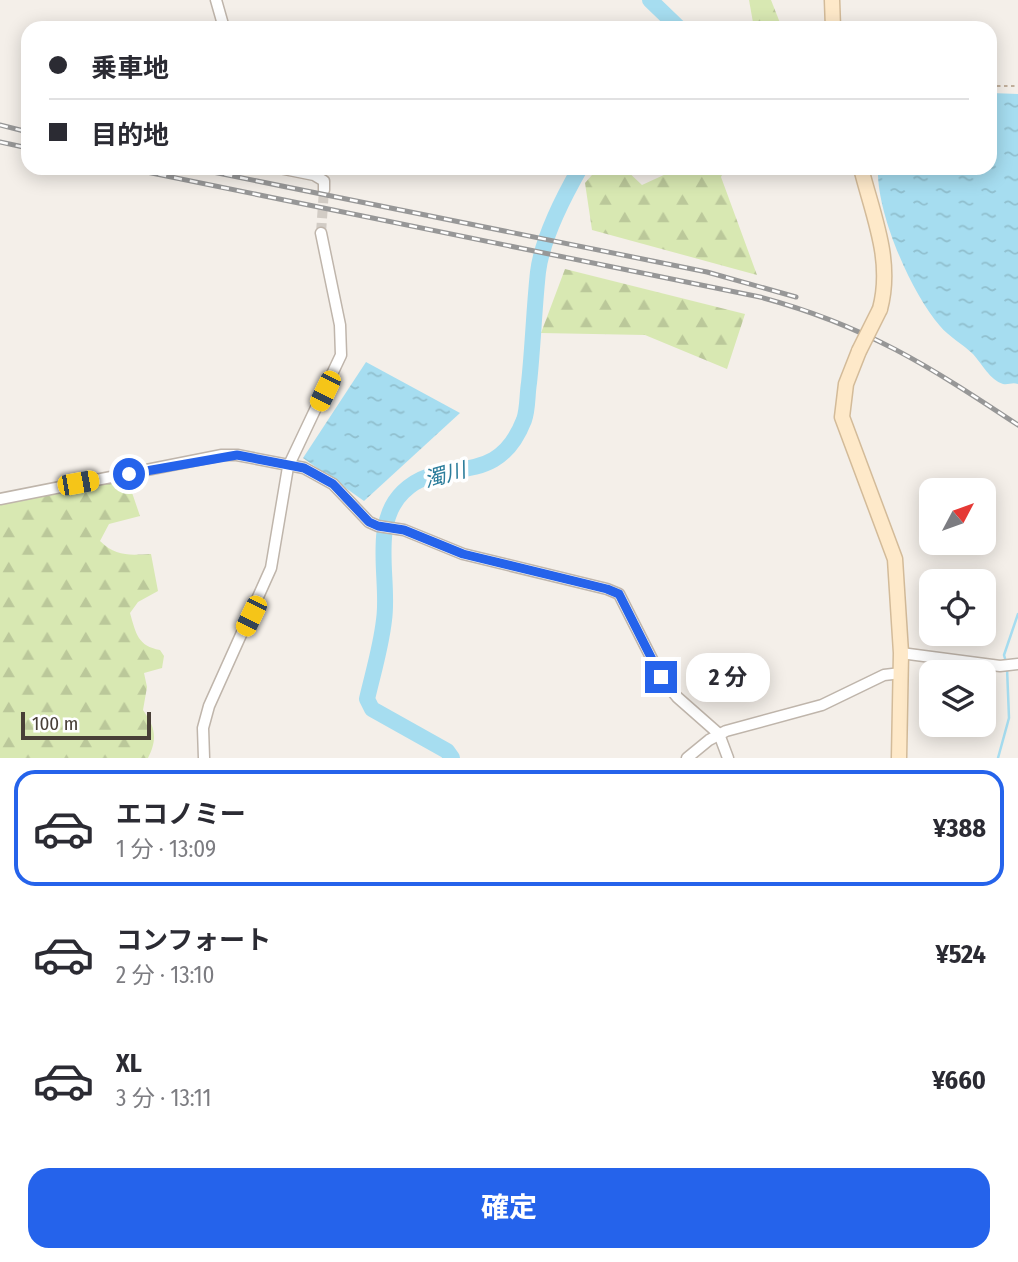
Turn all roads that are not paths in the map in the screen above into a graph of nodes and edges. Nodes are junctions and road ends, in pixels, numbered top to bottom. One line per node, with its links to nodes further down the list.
1 (216, 0): 3 (street)
2 (832, 0): 4 (street)
3 (222, 21)
4 (833, 21)
5 (314, 175): 7 (street)
6 (863, 175): 11 (street, bridge)
7 (324, 190)
8 (321, 233): 9 (street)
9 (288, 467): 10 (street); 14 (street); 15 (street)
10 (0, 499)
11 (901, 653): 12 (street); 13 (street)
12 (1018, 664)
13 (901, 673): 14 (street); 18 (street)
14 (719, 734): 16 (street); 17 (street)
15 (204, 758)
16 (687, 758)
17 (728, 758)
18 (899, 758)

